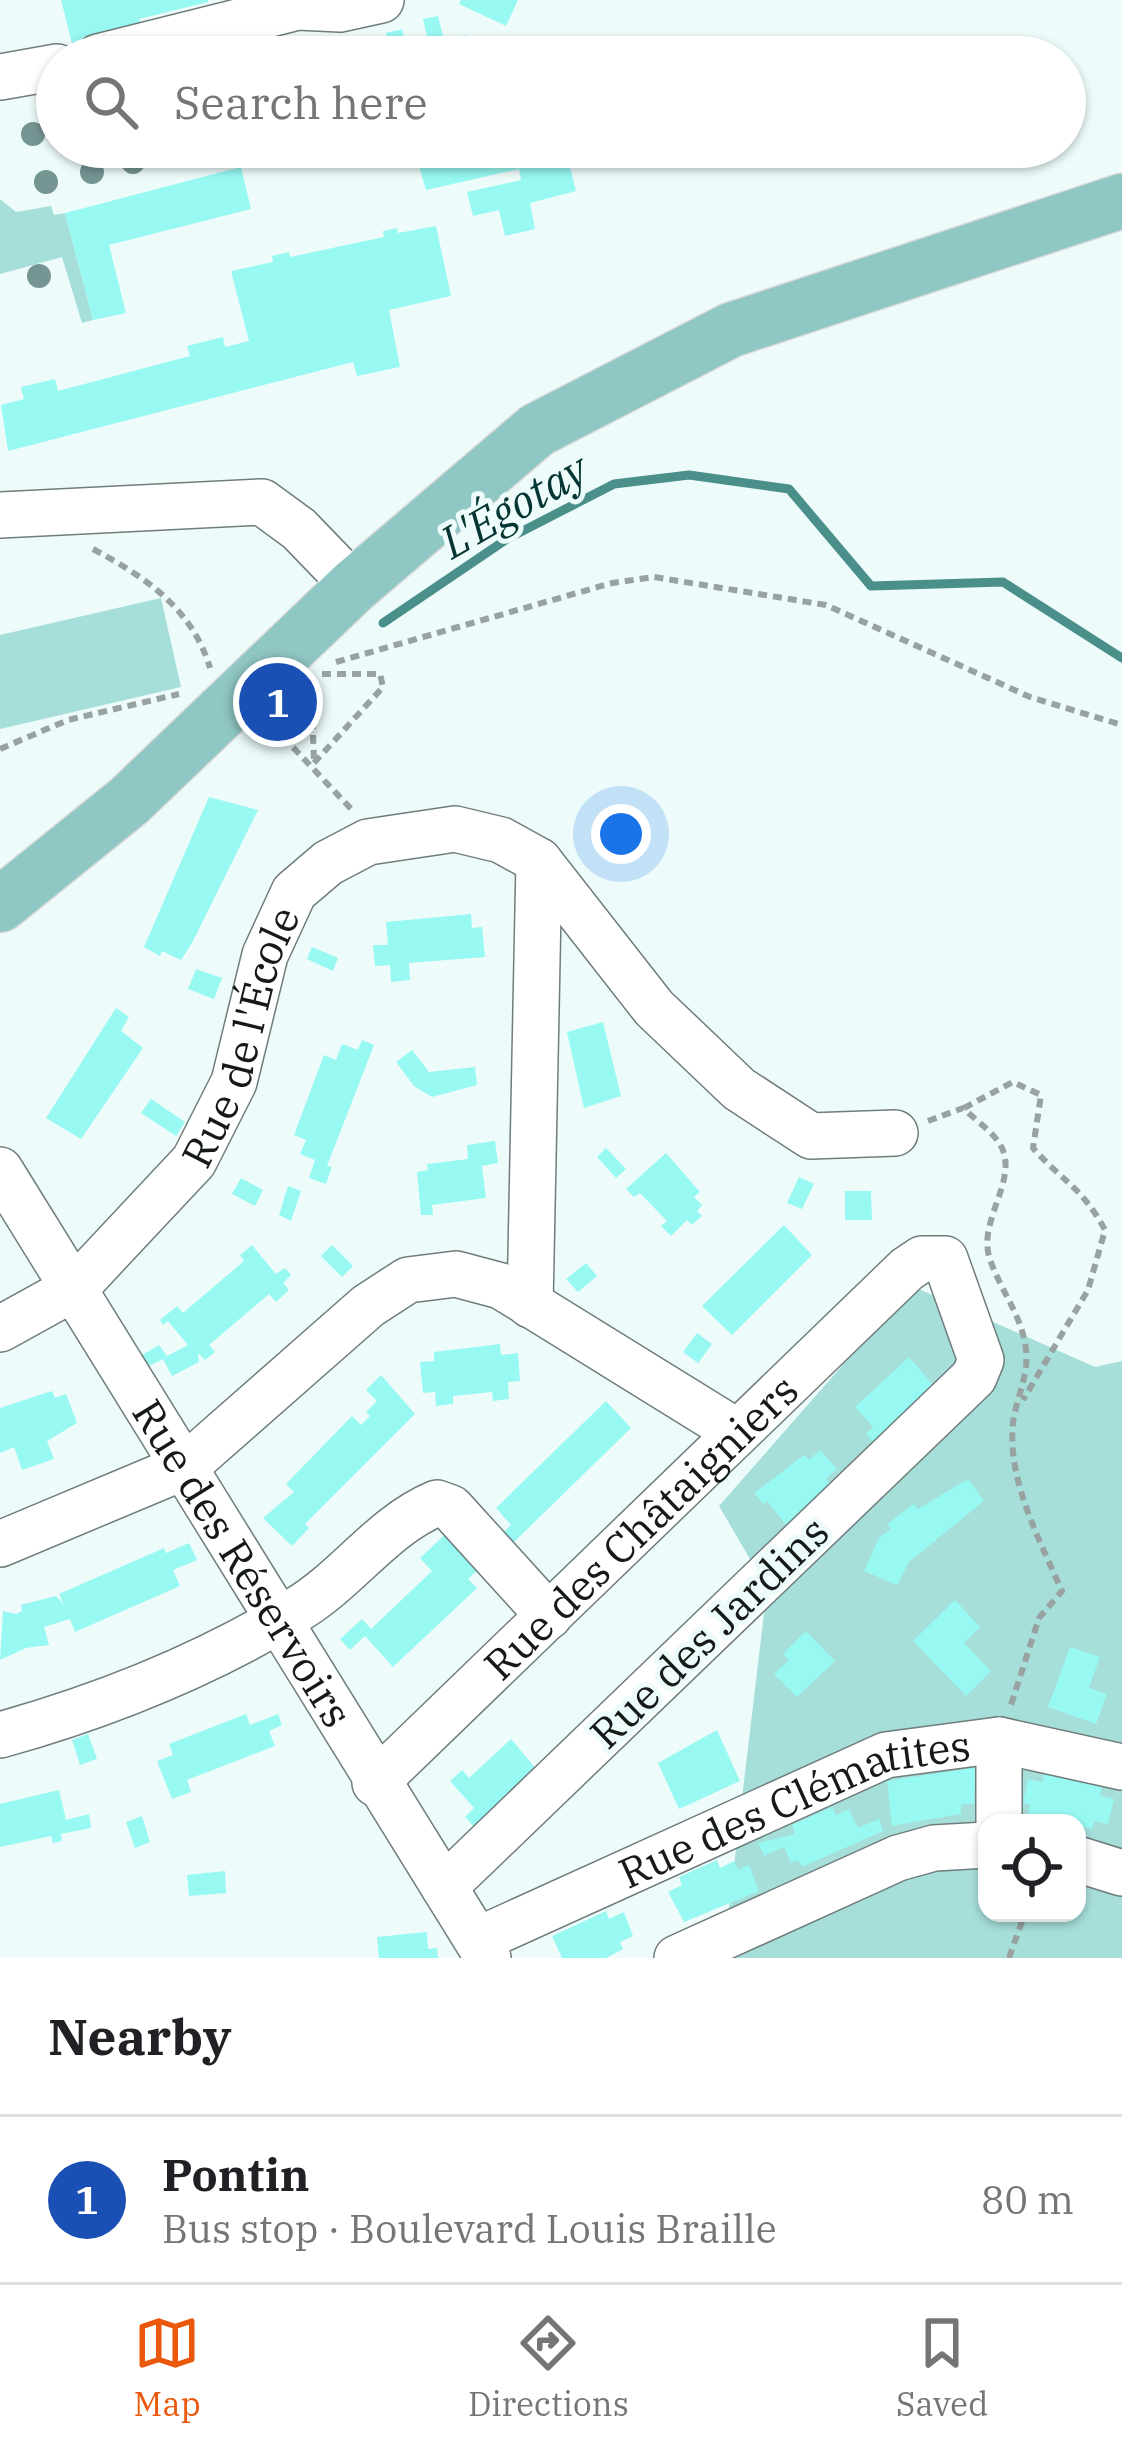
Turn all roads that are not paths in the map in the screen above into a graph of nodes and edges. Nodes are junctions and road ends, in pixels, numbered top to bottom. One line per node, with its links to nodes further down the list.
1 (381, 0): 2 (street)
2 (300, 4): 3 (street)
3 (178, 36)
4 (36, 71): 5 (street)
5 (0, 77)
6 (1122, 201): 8 (main road)
7 (10, 517): 8 (street)
8 (354, 586): 10 (main road)
9 (539, 861): 11 (street, Rue de l'École); 14 (street, Rue de l'École); 15 (street)
10 (0, 905)
11 (895, 1132)
12 (0, 1170): 14 (street, Rue des Réservoirs)
13 (907, 1269): 17 (street, Rue des Châtaigniers); 30 (street, Rue des Jardins)
14 (76, 1287): 16 (street, Rue de l'École); 18 (street, Rue des Réservoirs)
15 (530, 1305): 17 (street); 18 (street)
16 (0, 1329)
17 (737, 1432): 20 (street, Rue des Châtaigniers)
18 (186, 1466): 19 (street); 21 (street, Rue des Réservoirs)
19 (0, 1544)
20 (549, 1616): 21 (street); 25 (street, Rue des Châtaigniers)
21 (277, 1620): 22 (street); 25 (street, Rue des Réservoirs)
22 (0, 1735)
23 (999, 1740): 24 (street, Rue des Clématites); 26 (street); 31 (street, Rue des Clématites)
24 (1122, 1767)
25 (376, 1783): 30 (street, Rue des Réservoirs)
26 (1000, 1814)
27 (978, 1846): 32 (street)
28 (1086, 1862): 29 (street)
29 (1122, 1873)
30 (444, 1886): 31 (street, Rue des Réservoirs)
31 (483, 1949)
32 (677, 1958)

